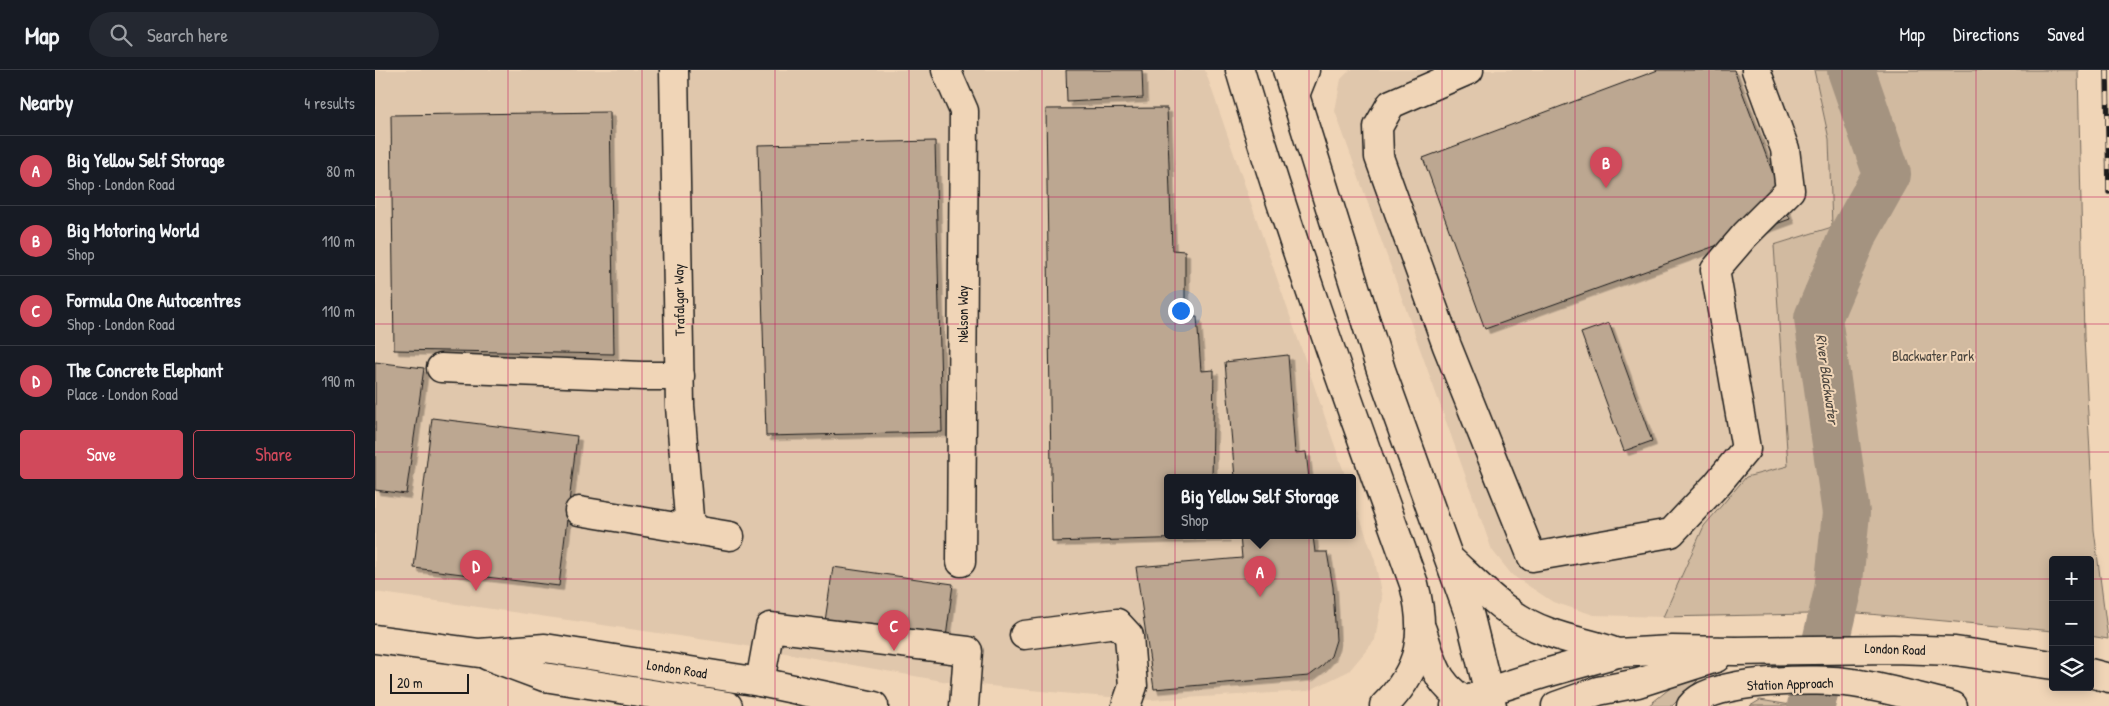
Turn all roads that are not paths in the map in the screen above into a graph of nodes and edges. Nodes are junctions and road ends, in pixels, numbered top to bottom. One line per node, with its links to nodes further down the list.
1 (674, 70): 9 (main road, Trafalgar Way)
2 (946, 70): 14 (main road, Nelson Way)
3 (1240, 70): 15 (main road)
4 (1305, 70): 7 (main road)
5 (1469, 70): 6 (main road)
6 (1756, 70)
7 (1291, 82): 13 (main road)
8 (441, 368): 9 (main road)
9 (680, 376): 11 (main road, Trafalgar Way)
10 (579, 511): 11 (main road)
11 (690, 530): 12 (main road)
12 (730, 536)
13 (1449, 557): 20 (main road); 26 (main road)
14 (961, 562)
15 (1422, 629): 26 (main road); 30 (main road)
16 (1024, 635): 29 (main road)
17 (375, 640): 19 (main road, London Road)
18 (1736, 651): 20 (main road, London Road); 21 (main road, London Road); 23 (main road, London Road)
19 (479, 653): 22 (main road, London Road); 24 (main road, London Road)
20 (1617, 653): 26 (main road, London Road)
21 (2049, 664)
22 (762, 670): 25 (main road); 28 (main road, London Road)
23 (1638, 683): 31 (main road); 32 (main road)
24 (648, 699): 27 (main road, London Road)
25 (964, 700)
26 (1475, 702)
27 (728, 706)
28 (873, 706)
29 (1126, 706)
30 (1384, 706)
31 (1556, 706)
32 (1608, 706)
33 (1691, 706): 34 (main road, Station Approach)
34 (1953, 706)

